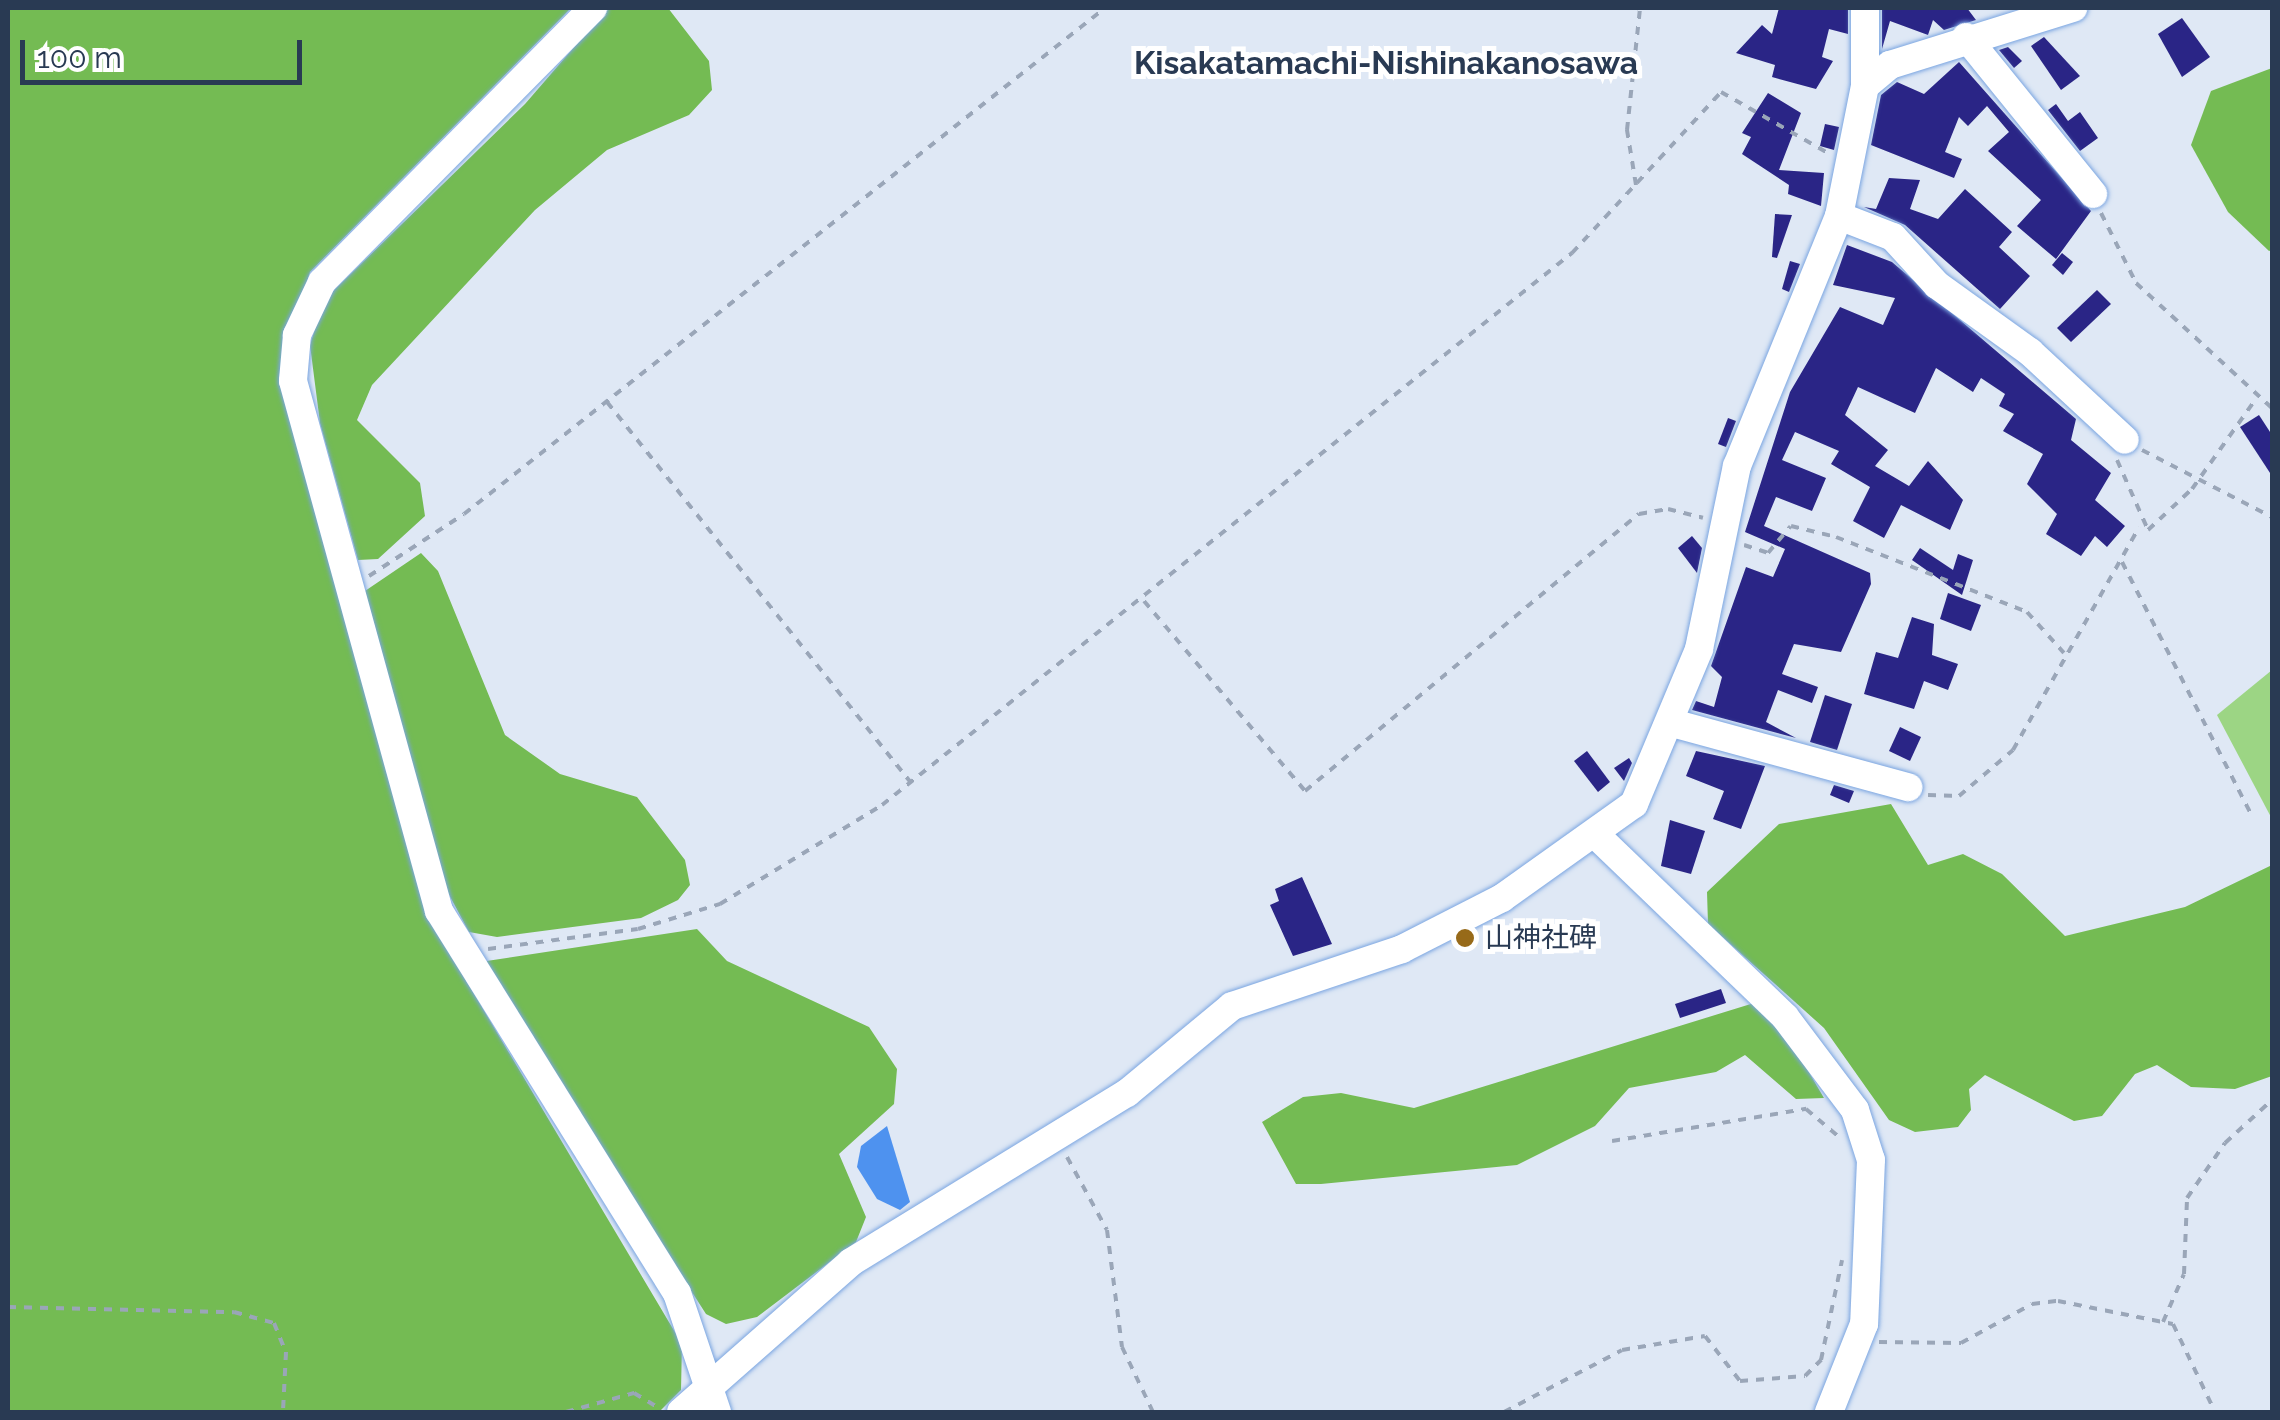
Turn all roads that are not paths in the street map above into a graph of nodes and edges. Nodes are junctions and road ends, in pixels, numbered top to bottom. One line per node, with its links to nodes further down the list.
1 (593, 8): 13 (street)
2 (1865, 8): 6 (street)
3 (2037, 8): 5 (street)
4 (2073, 8): 5 (street)
5 (1976, 35): 6 (street); 7 (street)
6 (1865, 86): 8 (street)
7 (2094, 194)
8 (1839, 216): 9 (street); 10 (street)
9 (2115, 431)
10 (1672, 723): 11 (street); 12 (street)
11 (1908, 786)
12 (1596, 836): 13 (street); 16 (street)
13 (712, 1376): 14 (street); 15 (street)
14 (681, 1412)
15 (717, 1412)
16 (1829, 1412)

